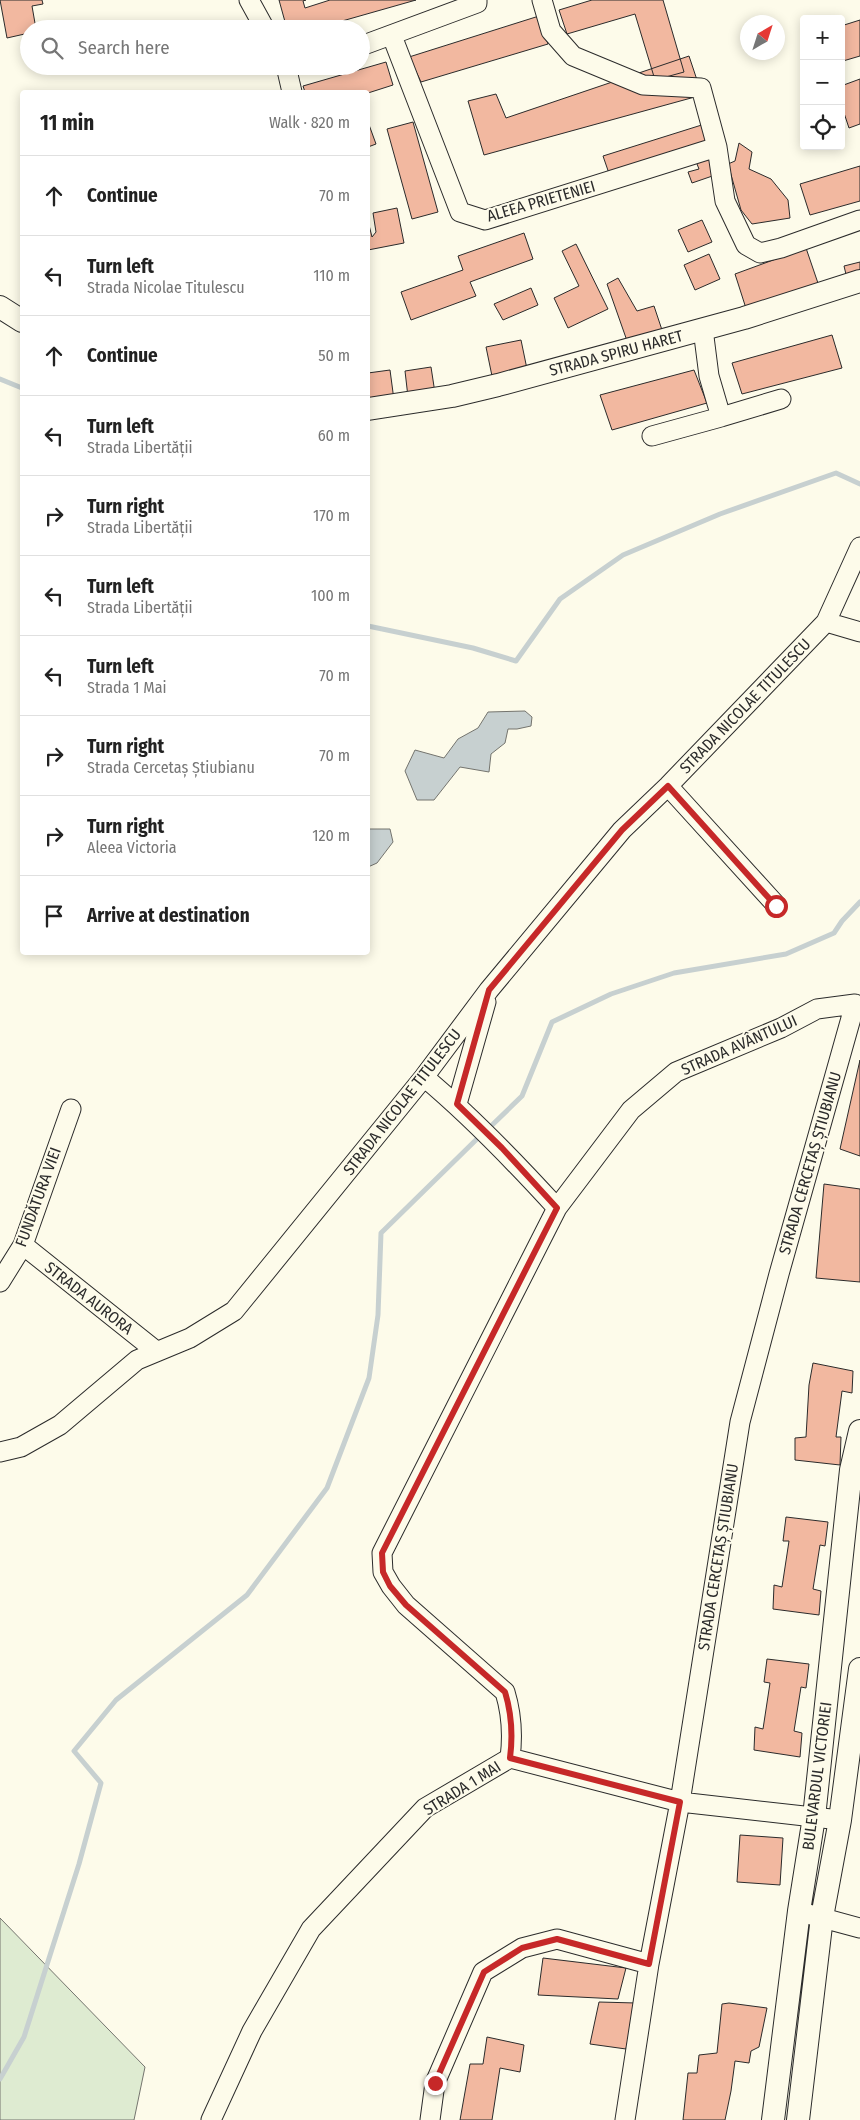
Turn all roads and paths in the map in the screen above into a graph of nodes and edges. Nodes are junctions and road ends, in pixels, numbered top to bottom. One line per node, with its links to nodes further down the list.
1 (249, 0): 4 (street)
2 (542, 0): 9 (street)
3 (481, 1): 5 (street)
4 (260, 20)
5 (392, 36): 6 (street); 9 (street, ALEEA PRIETENIEI)
6 (370, 43)
7 (292, 75): 8 (street)
8 (292, 90)
9 (717, 147): 10 (street)
10 (860, 220)
11 (860, 281): 14 (main road, STRADA SPIRU HARET)
12 (0, 307): 13 (main road)
13 (20, 320)
14 (703, 329): 16 (main road, STRADA SPIRU HARET); 17 (street)
15 (781, 398): 17 (street)
16 (370, 409)
17 (721, 417): 18 (street)
18 (652, 436)
19 (860, 547): 20 (street, STRADA NICOLAE TITULESCU)
20 (826, 622): 21 (street); 22 (street, STRADA NICOLAE TITULESCU)
21 (860, 632)
22 (668, 786): 23 (street); 24 (street, STRADA NICOLAE TITULESCU)
23 (776, 906)
24 (489, 990): 26 (street, STRADA NICOLAE TITULESCU); 27 (street)
25 (857, 1005): 29 (street, STRADA AVÂNTULUI); 37 (street, STRADA CERCETAȘ ȘTIUBIANU)
26 (424, 1077): 27 (street); 32 (street, STRADA NICOLAE TITULESCU)
27 (457, 1104): 29 (street)
28 (71, 1109): 30 (street, FUNDĂTURA VIEI)
29 (557, 1208): 36 (street, STRADA AVÂNTULUI)
30 (23, 1245): 31 (street, FUNDĂTURA VIEI); 32 (street, STRADA AURORA)
31 (0, 1282)
32 (156, 1351): 34 (street, STRADA NICOLAE TITULESCU)
33 (860, 1431): 38 (main road, BULEVARDUL VICTORIEI)
34 (0, 1452)
35 (860, 1668): 39 (main road, BULEVARDUL VICTORIEI)
36 (510, 1758): 37 (street, STRADA 1 MAI); 44 (street, STRADA 1 MAI)
37 (680, 1802): 38 (street, STRADA 1 MAI); 43 (street, STRADA CERCETAȘ ȘTIUBIANU)
38 (814, 1817): 39 (street, STRADA 1 MAI); 40 (main road, BULEVARDUL VICTORIEI)
39 (840, 1820): 41 (main road, BULEVARDUL VICTORIEI)
40 (799, 1911): 41 (street); 47 (main road, BULEVARDUL VICTORIEI)
41 (822, 1917): 42 (street); 48 (main road, BULEVARDUL VICTORIEI)
42 (859, 1924)
43 (649, 1964): 45 (street); 46 (street, STRADA CERCETAȘ ȘTIUBIANU)
44 (211, 2120)
45 (430, 2120)
46 (625, 2120)
47 (773, 2120)
48 (798, 2120)

